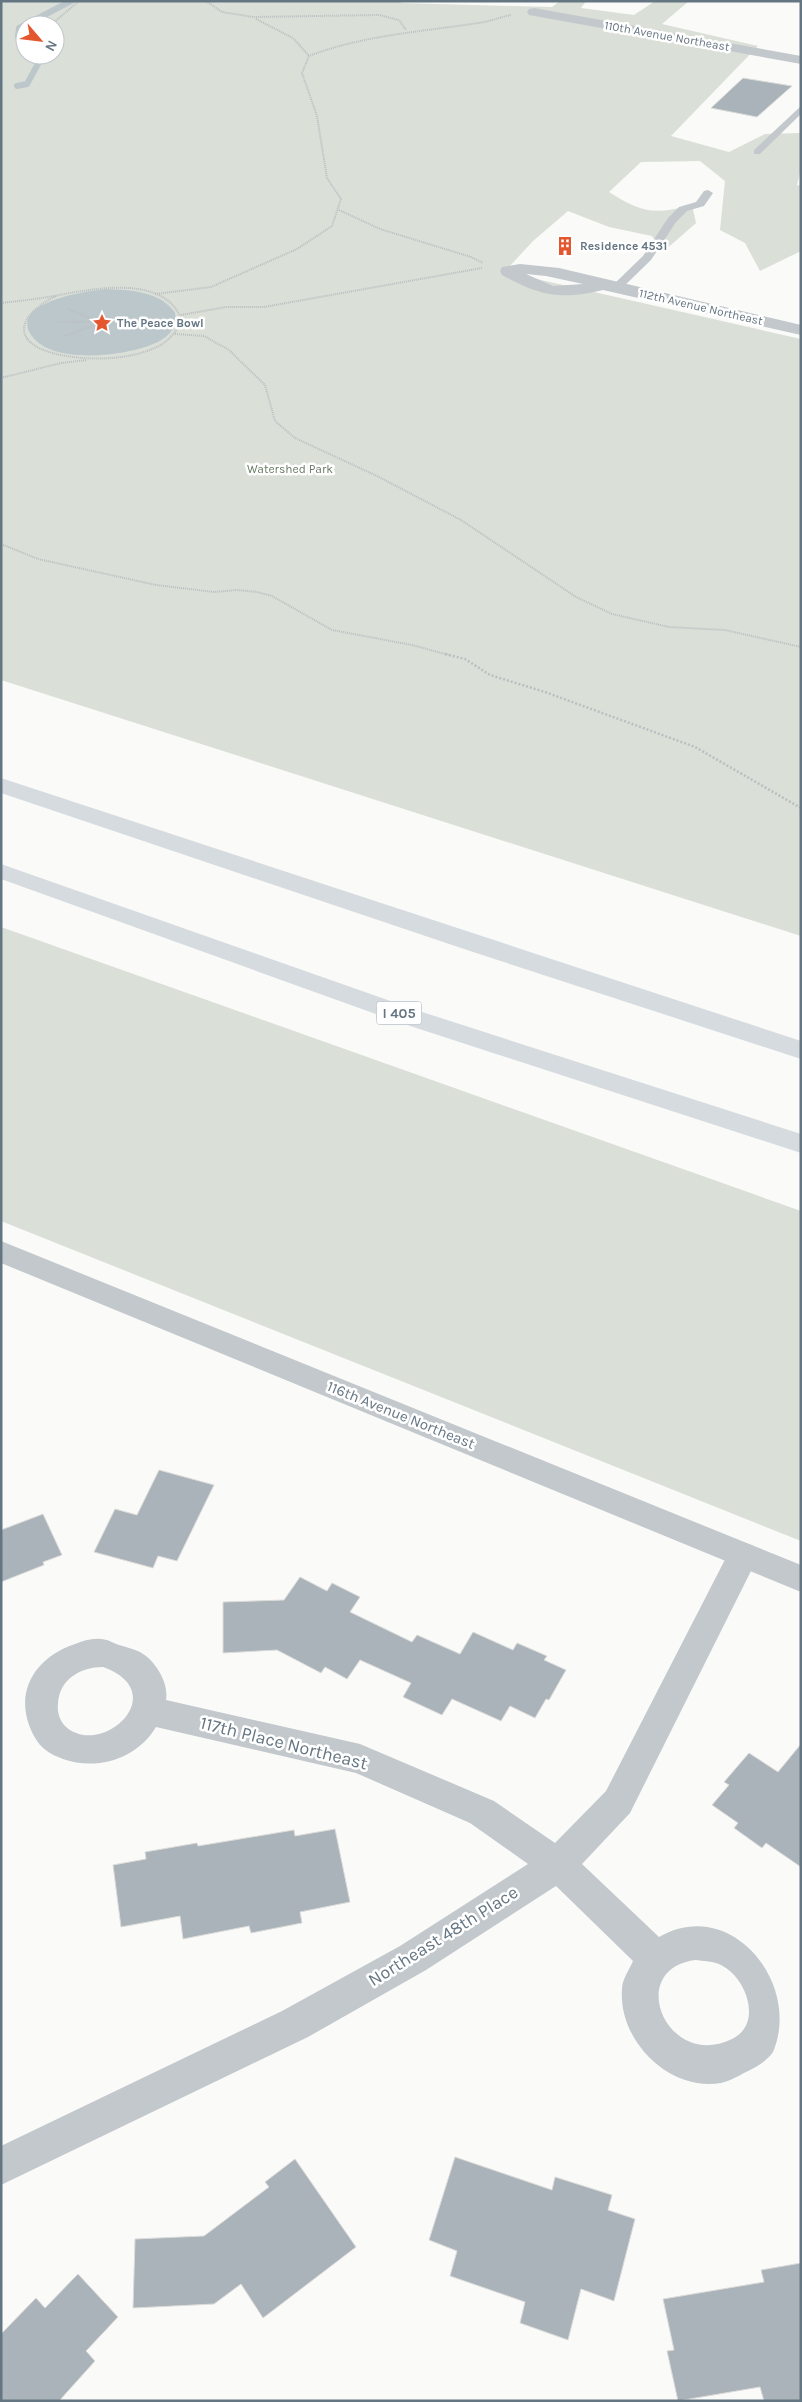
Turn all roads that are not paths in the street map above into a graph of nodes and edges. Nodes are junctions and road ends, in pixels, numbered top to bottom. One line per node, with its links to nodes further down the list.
1 (548, 1): 2 (street, 110th Avenue Northeast)
2 (801, 60)
3 (801, 109): 4 (lane)
4 (757, 152)
5 (708, 194): 7 (lane)
6 (508, 271): 7 (street, 112th Avenue Northeast)
7 (609, 286): 8 (street, 112th Avenue Northeast)
8 (801, 330)
9 (1, 785): 11 (highway)
10 (1, 871): 12 (highway, I 405)
11 (801, 1050)
12 (801, 1144)
13 (1, 1251): 14 (street, 116th Avenue Northeast)
14 (743, 1555): 15 (street, 116th Avenue Northeast); 17 (street, Northeast 48th Place)
15 (801, 1579)
16 (148, 1711): 17 (street, 117th Place Northeast)
17 (558, 1865): 18 (street, 117th Place Northeast); 19 (street, Northeast 48th Place)
18 (656, 1959)
19 (1, 2166)

